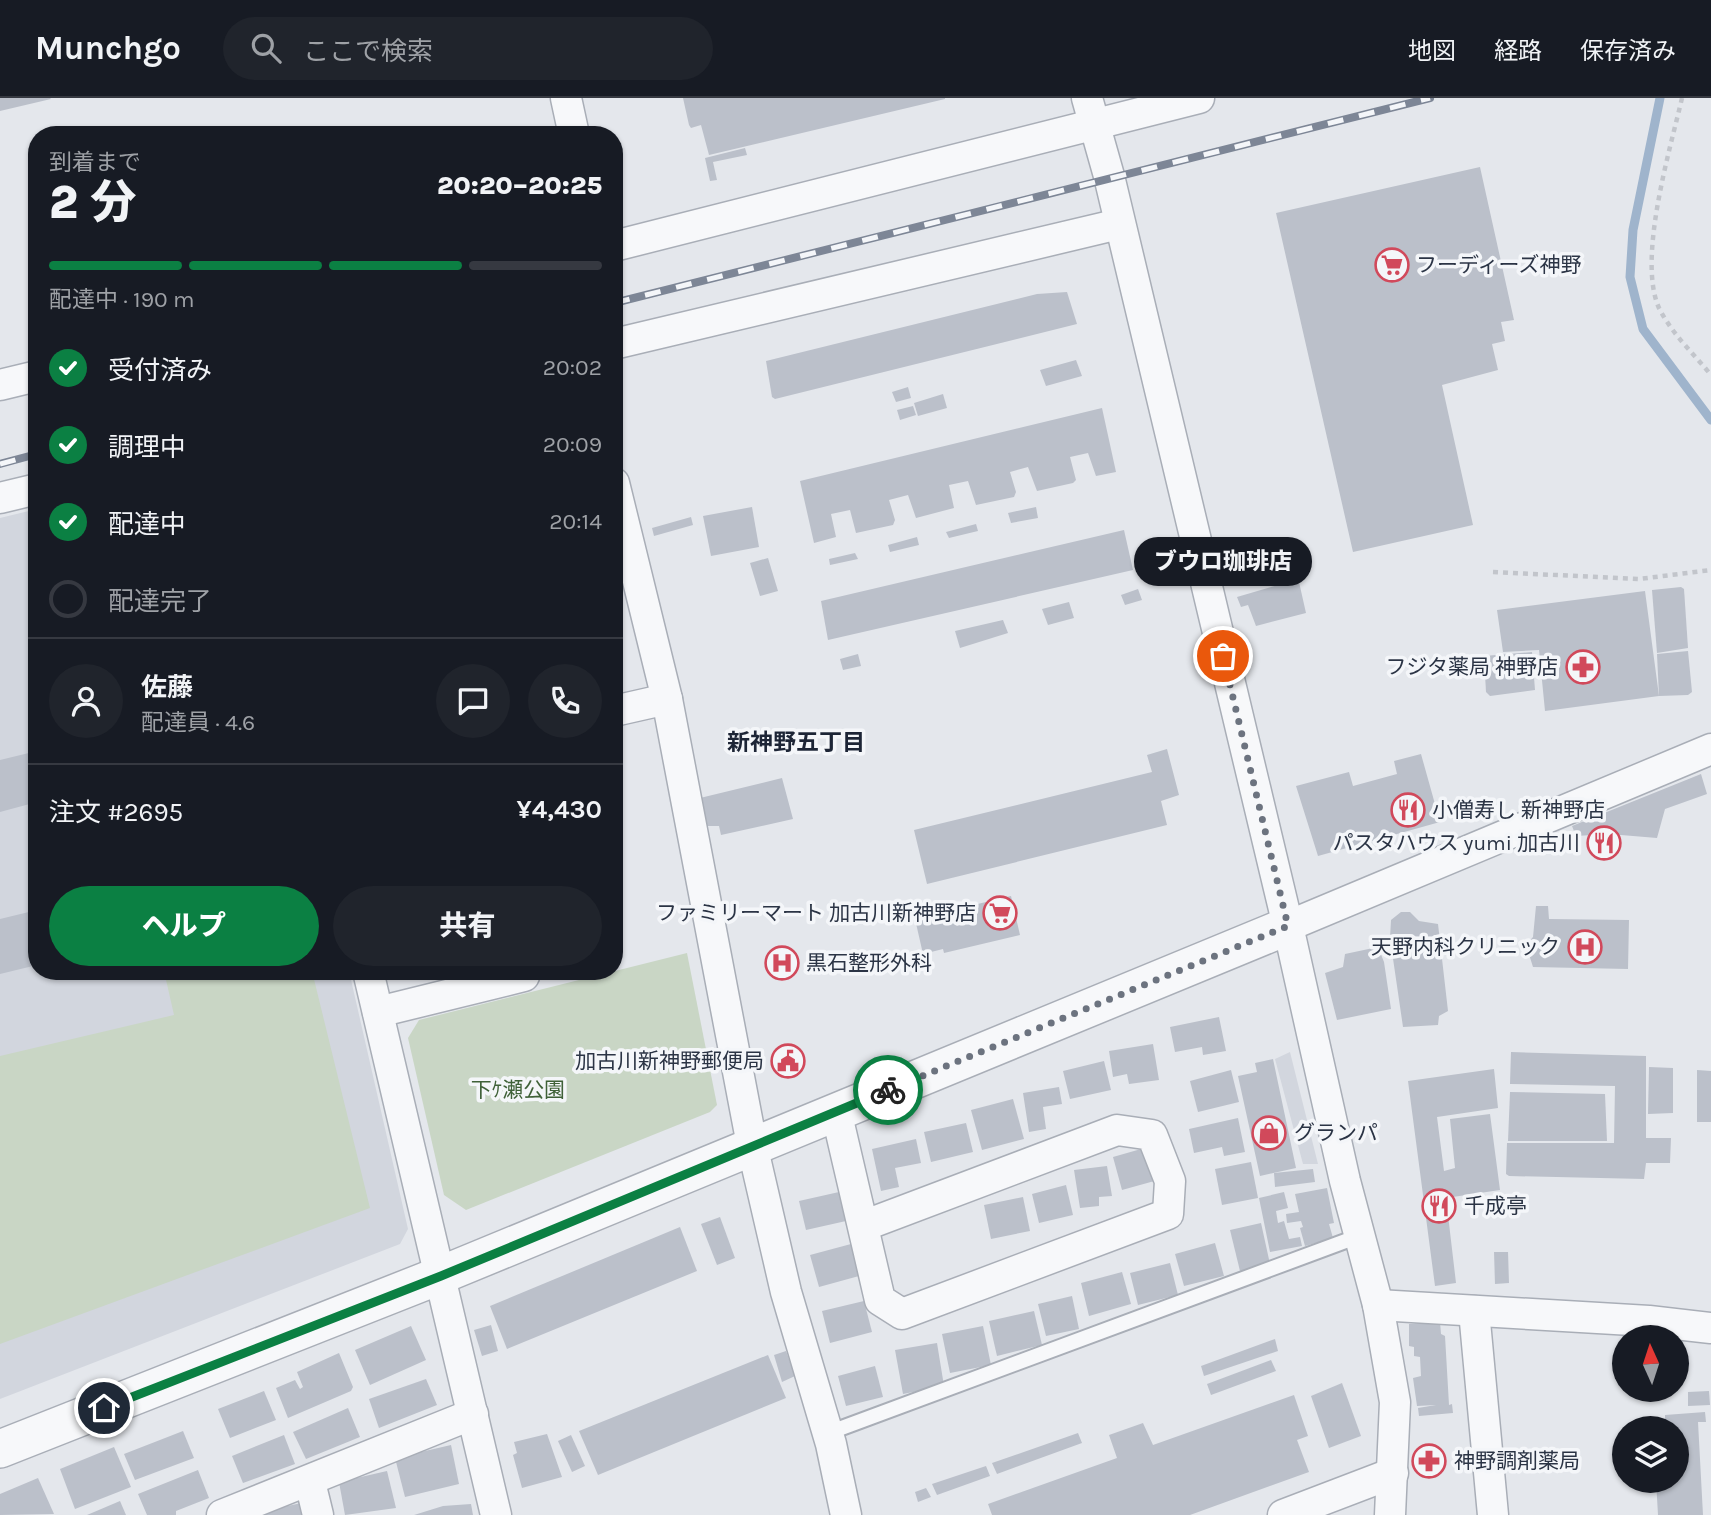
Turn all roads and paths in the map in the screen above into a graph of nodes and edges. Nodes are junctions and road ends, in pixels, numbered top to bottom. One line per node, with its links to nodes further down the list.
1 (566, 98): 5 (street)
2 (1199, 98): 4 (street)
3 (1682, 98): 9 (path)
4 (1090, 111): 6 (street); 7 (street)
5 (572, 126)
6 (1119, 224): 8 (street); 20 (street)
7 (623, 243)
8 (623, 342)
9 (1711, 375)
10 (28, 378): 11 (street)
11 (0, 385)
12 (28, 491): 13 (street)
13 (0, 498)
14 (623, 520): 17 (street)
15 (1711, 570): 16 (path)
16 (1493, 572)
17 (667, 699): 18 (street); 25 (street)
18 (623, 709)
19 (1703, 752): 20 (street)
20 (1288, 926): 24 (street); 27 (street)
21 (370, 980): 23 (street)
22 (508, 980): 23 (street)
23 (378, 1012): 28 (street)
24 (836, 1111): 25 (street); 26 (street)
25 (752, 1145): 28 (street); 33 (street)
26 (863, 1226): 26 (street)
27 (1359, 1236): 29 (street); 33 (lane)
28 (441, 1276): 32 (street); 34 (street)
29 (1378, 1306): 30 (street); 35 (street)
30 (1474, 1311): 31 (street); 43 (street)
31 (1711, 1328)
32 (472, 1414): 36 (street); 39 (street)
33 (828, 1433): 40 (street)
34 (0, 1449)
35 (1393, 1473): 41 (street); 42 (street)
36 (310, 1482): 37 (street); 38 (street)
37 (222, 1515)
38 (318, 1515)
39 (496, 1515)
40 (846, 1515)
41 (1283, 1515)
42 (1390, 1515)
43 (1493, 1515)

